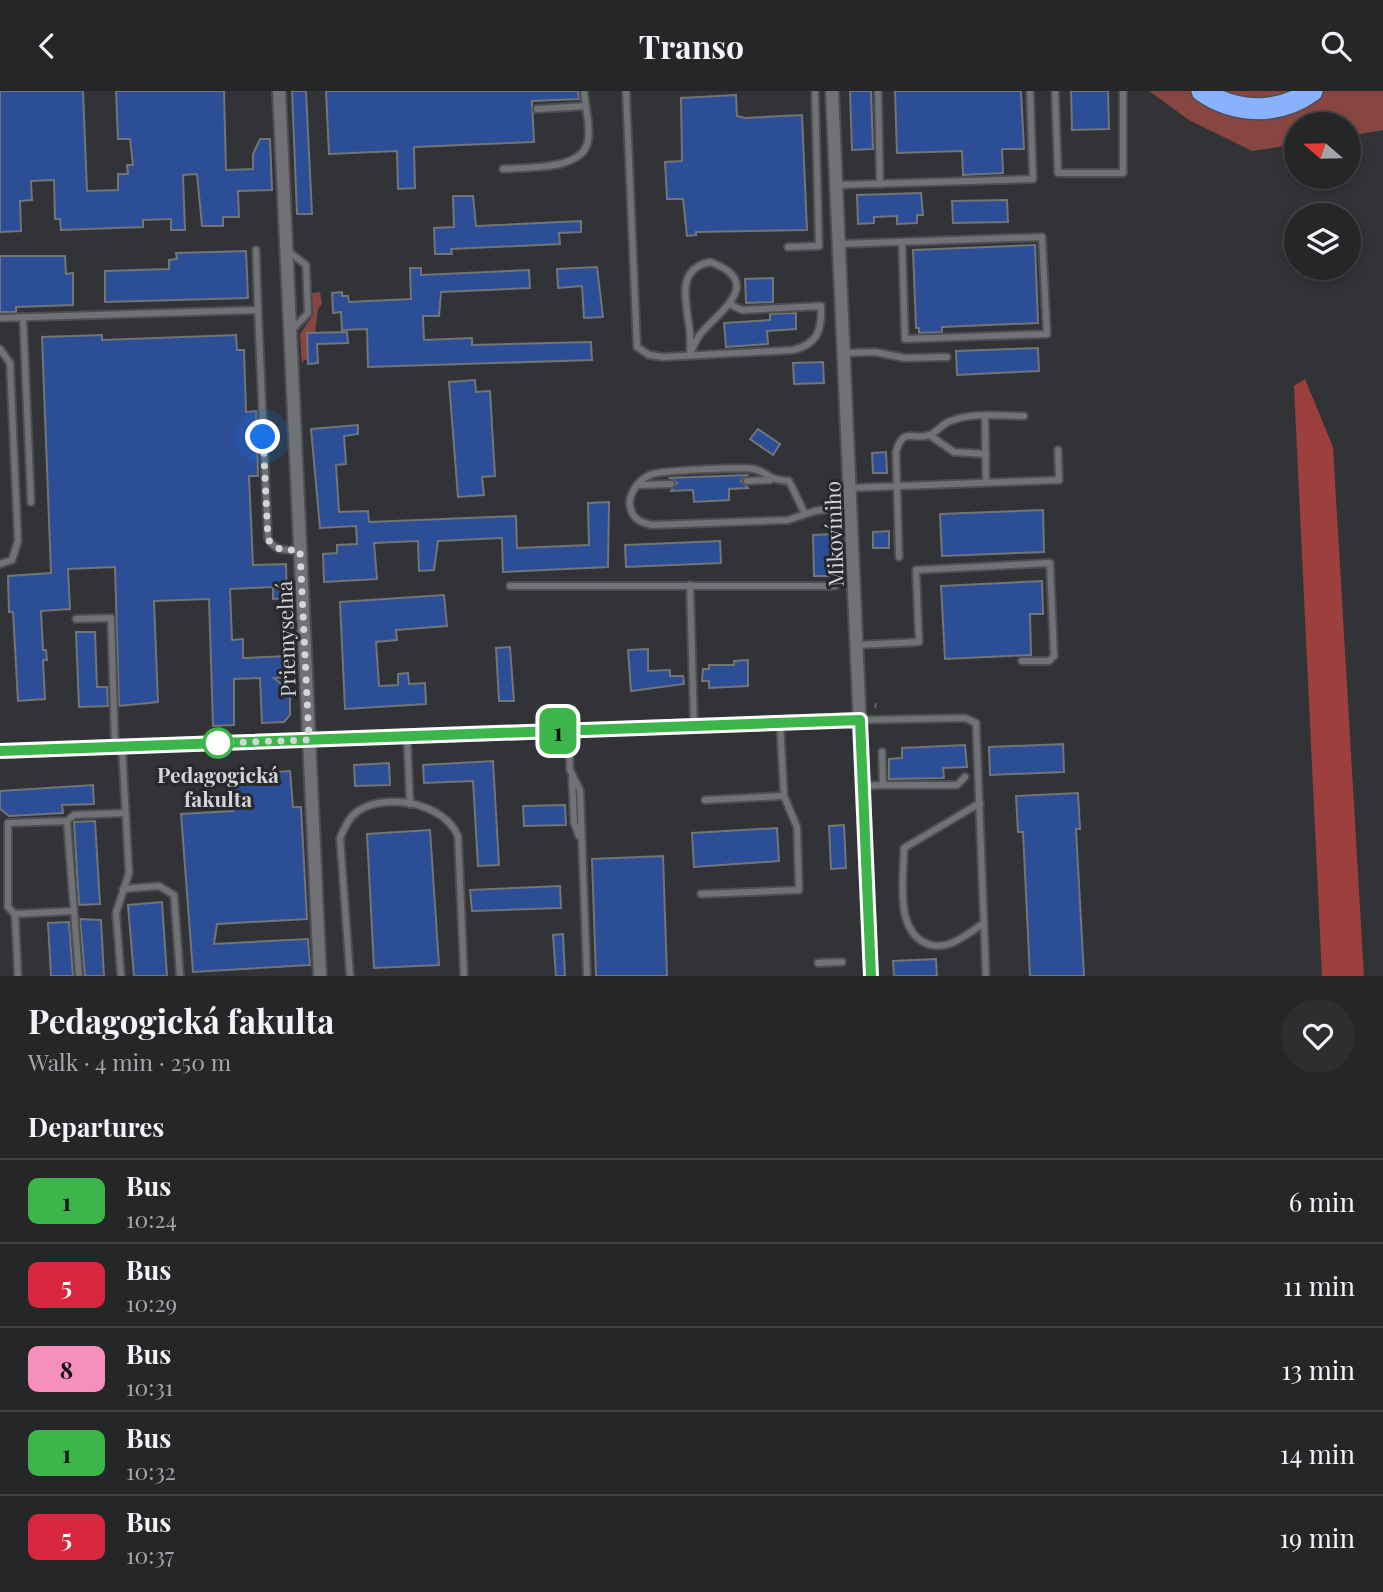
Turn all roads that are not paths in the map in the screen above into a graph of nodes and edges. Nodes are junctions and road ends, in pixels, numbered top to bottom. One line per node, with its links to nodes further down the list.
1 (279, 91): 44 (street, Priemyselná)
2 (584, 91): 12 (lane)
3 (626, 91): 27 (lane)
4 (816, 91): 19 (lane)
5 (832, 91): 16 (street, Mikovíniho)
6 (878, 91): 15 (lane)
7 (1030, 91): 15 (lane)
8 (1055, 91): 9 (lane)
9 (1123, 91)
10 (1202, 91): 11 (highway)
11 (1312, 91)
12 (585, 106): 13 (lane); 14 (lane)
13 (537, 109)
14 (503, 169)
15 (880, 184): 16 (lane)
16 (837, 185): 18 (street, Mikovíniho)
17 (902, 242): 17 (lane); 18 (lane)
18 (840, 244): 26 (street, Mikovíniho)
19 (788, 247)
20 (257, 250): 22 (lane)
21 (731, 305): 27 (lane); 27 (lane); 27 (lane)
22 (258, 310): 24 (lane); 44 (lane)
23 (0, 317): 24 (lane)
24 (23, 317): 41 (lane)
25 (0, 349): 46 (lane)
26 (845, 353): 28 (lane); 40 (street, Mikovíniho)
27 (690, 354)
28 (947, 357)
29 (1024, 416): 30 (lane)
30 (985, 417): 31 (lane); 33 (lane)
31 (929, 435): 33 (lane); 39 (lane)
32 (1058, 450): 36 (lane)
33 (986, 454): 36 (lane)
34 (770, 480): 35 (lane); 38 (lane); 43 (lane)
35 (747, 481)
36 (986, 482): 39 (lane)
37 (671, 484): 38 (lane)
38 (638, 485): 43 (lane)
39 (897, 485): 40 (lane); 45 (lane)
40 (850, 488): 42 (street, Mikovíniho)
41 (31, 502)
42 (851, 505): 43 (lane); 51 (street, Mikovíniho)
43 (806, 514)
44 (300, 550): 58 (street, Priemyselná)
45 (899, 557)
46 (0, 564)
47 (690, 585): 48 (lane); 49 (lane); 55 (lane)
48 (510, 586)
49 (835, 586)
50 (76, 619): 59 (lane)
51 (857, 645): 52 (lane); 53 (street, Mikovíniho)
52 (1022, 661)
53 (860, 720): 54 (street); 64 (street, Mikovíniho); 67 (lane)
54 (780, 723): 55 (street); 65 (lane)
55 (694, 726): 56 (street)
56 (569, 731): 57 (street); 85 (lane)
57 (407, 736): 58 (street); 68 (lane)
58 (309, 740): 59 (street); 82 (street, Priemyselná)
59 (118, 747): 60 (street); 69 (lane)
60 (0, 751)
61 (882, 752): 63 (lane)
62 (965, 777): 63 (lane)
63 (883, 785): 64 (lane)
64 (863, 786): 86 (street, Mikovíniho)
65 (784, 796): 66 (lane); 72 (lane)
66 (705, 800)
67 (980, 803): 75 (lane); 75 (lane)
68 (410, 804): 83 (lane); 84 (lane)
69 (125, 813): 70 (lane); 71 (lane)
70 (67, 821): 73 (lane); 74 (lane)
71 (124, 889): 80 (lane); 81 (lane)
72 (701, 894)
73 (74, 911): 74 (lane); 79 (lane)
74 (15, 914): 78 (lane)
75 (984, 923): 87 (lane)
76 (842, 962): 77 (lane)
77 (818, 963)
78 (18, 976)
79 (79, 976)
80 (121, 976)
81 (180, 976)
82 (320, 976)
83 (350, 976)
84 (464, 976)
85 (587, 976)
86 (871, 976)
87 (986, 976)

